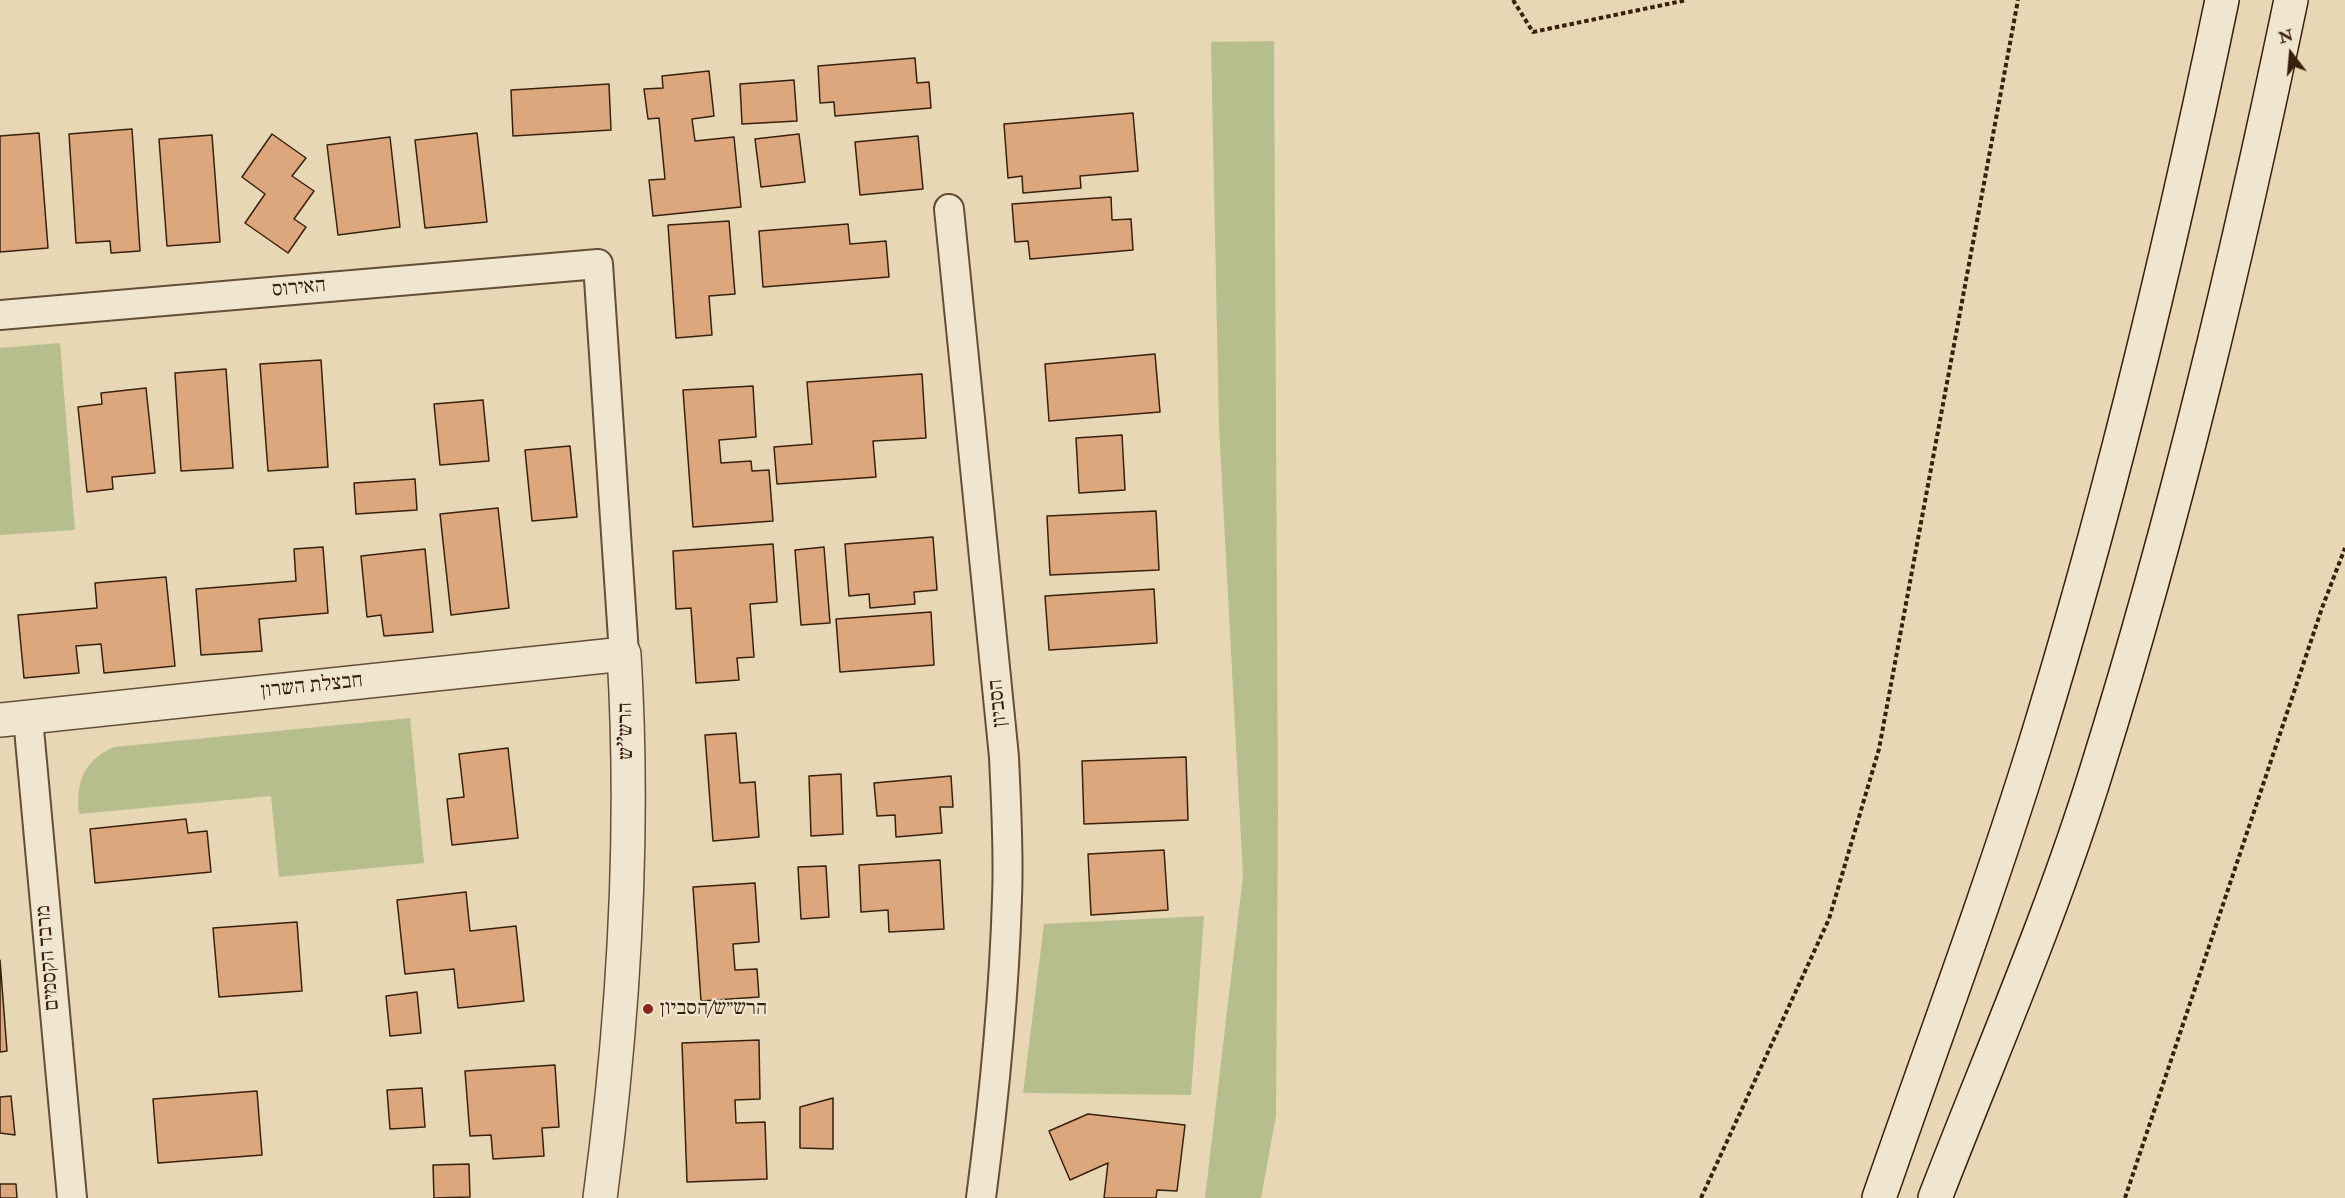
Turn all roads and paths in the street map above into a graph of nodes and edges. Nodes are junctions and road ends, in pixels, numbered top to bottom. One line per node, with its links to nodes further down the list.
1 (1513, 0): 2 (path)
2 (1687, 0)
3 (2018, 0): 15 (path)
4 (2222, 0): 16 (main road)
5 (2291, 0): 17 (main road)
6 (949, 209): 14 (street, הסביון)
7 (598, 264): 8 (street, האירוס); 10 (street, הרש''ש)
8 (0, 315)
9 (2345, 548): 18 (path)
10 (624, 654): 11 (main road, חבצלת השרון); 13 (main road, הרש''ש)
11 (14, 719): 12 (street, מרבד הקסמים)
12 (72, 1198)
13 (600, 1198)
14 (981, 1198)
15 (1701, 1198)
16 (1879, 1198)
17 (1935, 1198)
18 (2125, 1198)

